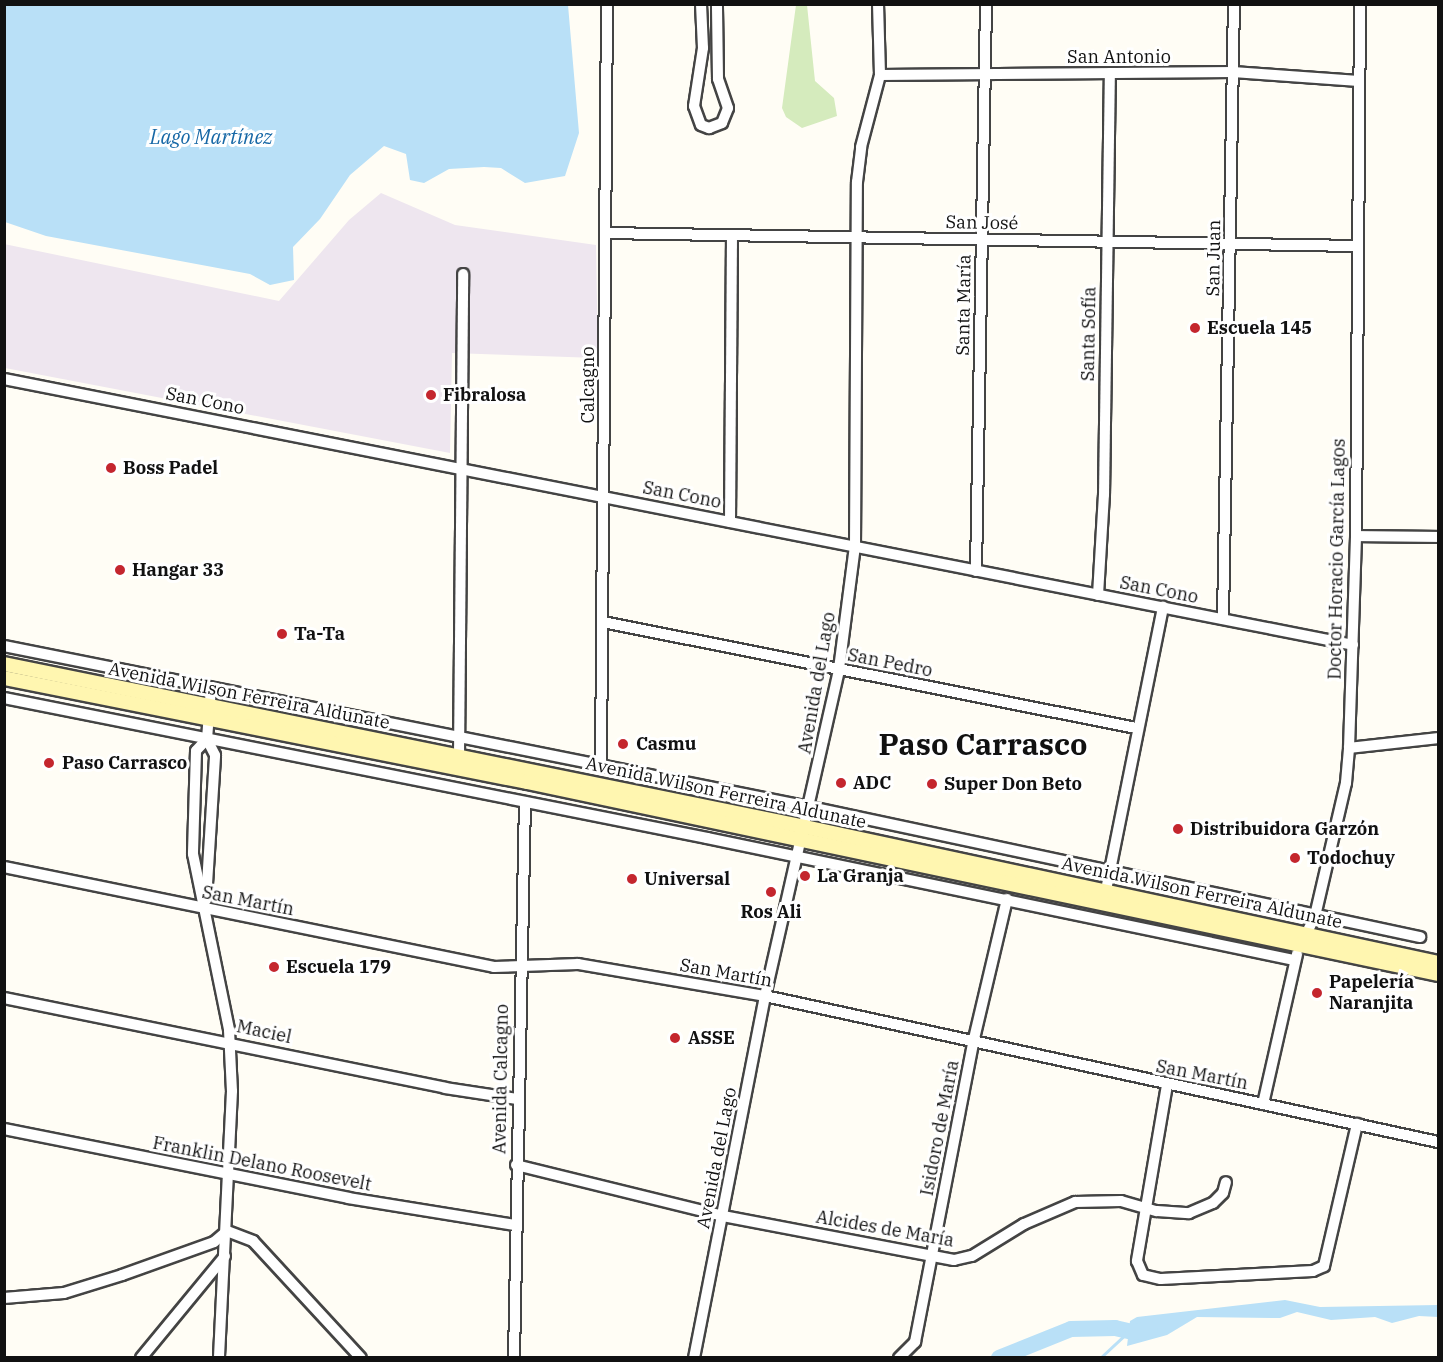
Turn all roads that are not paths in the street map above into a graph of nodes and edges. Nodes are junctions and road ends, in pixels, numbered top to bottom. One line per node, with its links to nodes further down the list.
1 (607, 4): 13 (street, Calcagno)
2 (701, 4): 3 (street)
3 (717, 4)
4 (878, 4): 11 (street, Avenida del Lago)
5 (986, 4): 10 (street, Santa María)
6 (1234, 4): 8 (street, San Juan)
7 (1360, 4): 12 (street, Doctor Horacio García Lagos)
8 (1233, 72): 9 (street, San Antonio); 12 (street, San Antonio); 18 (street, San Juan)
9 (1110, 73): 10 (street, San Antonio); 17 (street, Santa Sofía)
10 (985, 74): 11 (street, San Antonio); 16 (street, Santa María)
11 (879, 75): 15 (street, Avenida del Lago)
12 (1359, 81): 19 (street, Doctor Horacio García Lagos)
13 (606, 233): 14 (street, San José); 23 (street, Calcagno)
14 (732, 236): 15 (street, San José); 24 (street)
15 (857, 238): 16 (street, San José); 27 (street, Avenida del Lago)
16 (982, 240): 17 (street, San José); 28 (street, Santa María)
17 (1107, 242): 18 (street, San José); 29 (street, Santa Sofía)
18 (1232, 244): 19 (street, San José); 31 (street, San Juan)
19 (1357, 246): 25 (street, Doctor Horacio García Lagos)
20 (463, 274): 22 (street)
21 (4, 379): 22 (street, San Cono)
22 (462, 469): 23 (street, San Cono); 42 (street)
23 (603, 497): 24 (street, San Cono); 32 (street, Calcagno)
24 (730, 522): 27 (street, San Cono)
25 (1356, 536): 26 (street); 33 (street, Doctor Horacio García Lagos)
26 (1438, 537)
27 (855, 546): 28 (street, San Cono); 36 (street, Avenida del Lago)
28 (976, 571): 29 (street, San Cono)
29 (1098, 595): 30 (street, San Cono)
30 (1163, 607): 31 (street, San Cono); 41 (street)
31 (1223, 619): 33 (street, San Cono)
32 (603, 622): 36 (street, San Pedro); 47 (street, Calcagno)
33 (1353, 645): 45 (street, Doctor Horacio García Lagos)
34 (4, 646): 38 (street, Avenida Wilson Ferreira Aldunate)
35 (4, 664): 40 (main road, Avenida Wilson Ferreira Aldunate)
36 (839, 669): 41 (street, San Pedro); 49 (street, Avenida del Lago)
37 (4, 678): 40 (main road, Avenida Wilson Ferreira Aldunate)
38 (211, 688): 40 (street); 42 (street, Avenida Wilson Ferreira Aldunate)
39 (4, 698): 44 (street)
40 (209, 713): 44 (street); 46 (main road, Avenida Wilson Ferreira Aldunate); 50 (main road, Avenida Wilson Ferreira Aldunate)
41 (1136, 728): 53 (street)
42 (461, 738): 46 (street); 47 (street, Avenida Wilson Ferreira Aldunate)
43 (1438, 738): 45 (street)
44 (207, 740): 48 (street); 56 (street); 56 (street)
45 (1349, 747): 57 (street, Doctor Horacio García Lagos)
46 (459, 756): 50 (main road, Avenida Wilson Ferreira Aldunate)
47 (601, 765): 49 (street, Avenida Wilson Ferreira Aldunate)
48 (525, 802): 51 (street); 62 (street, Avenida Calcagno)
49 (810, 807): 50 (street, Avenida del Lago); 53 (street, Avenida Wilson Ferreira Aldunate)
50 (803, 833): 51 (street, Avenida del Lago); 54 (main road, Avenida Wilson Ferreira Aldunate); 59 (main road, Avenida Wilson Ferreira Aldunate)
51 (798, 856): 55 (street); 64 (street, Avenida del Lago)
52 (4, 867): 56 (street, San Martín)
53 (1109, 874): 54 (street); 57 (street, Avenida Wilson Ferreira Aldunate)
54 (1106, 891): 59 (main road, Avenida Wilson Ferreira Aldunate)
55 (1007, 899): 60 (street); 67 (street, Isidoro de María)
56 (205, 909): 62 (street, San Martín); 66 (street)
57 (1315, 916): 58 (street, Avenida Wilson Ferreira Aldunate); 59 (street, Doctor Horacio García Lagos)
58 (1420, 937)
59 (1304, 938): 60 (street, Doctor Horacio García Lagos); 61 (main road, Avenida Wilson Ferreira Aldunate); 63 (main road, Avenida Wilson Ferreira Aldunate)
60 (1294, 960): 70 (street, Doctor Horacio García Lagos)
61 (1438, 963)
62 (519, 968): 64 (street, San Martín); 69 (street, Avenida Calcagno)
63 (1438, 974)
64 (765, 996): 67 (street, San Martín); 78 (street, Avenida del Lago)
65 (4, 998): 66 (street, Maciel)
66 (230, 1041): 69 (street, Maciel); 75 (street)
67 (973, 1043): 68 (street, San Martín); 82 (street, Isidoro de María)
68 (1167, 1085): 70 (street, San Martín); 77 (street)
69 (517, 1099): 74 (street, Avenida Calcagno)
70 (1263, 1104): 71 (street, San Martín)
71 (1357, 1124): 73 (street, San Martín); 77 (street)
72 (4, 1129): 75 (street, Franklin Delano Roosevelt)
73 (1438, 1142)
74 (516, 1165): 78 (street, Alcides de María); 79 (street, Avenida Calcagno)
75 (231, 1174): 79 (street, Franklin Delano Roosevelt); 80 (street)
76 (1226, 1182): 77 (street, Alcides de María)
77 (1147, 1206): 82 (street, Alcides de María)
78 (723, 1216): 82 (street, Alcides de María); 88 (street, Avenida del Lago)
79 (515, 1225): 87 (street, Avenida Calcagno)
80 (227, 1230): 81 (street); 83 (street); 86 (street)
81 (225, 1255): 84 (street); 85 (street)
82 (932, 1256): 89 (street, Isidoro de María)
83 (4, 1298)
84 (141, 1358)
85 (219, 1358)
86 (361, 1358)
87 (514, 1358)
88 (694, 1358)
89 (898, 1358)

